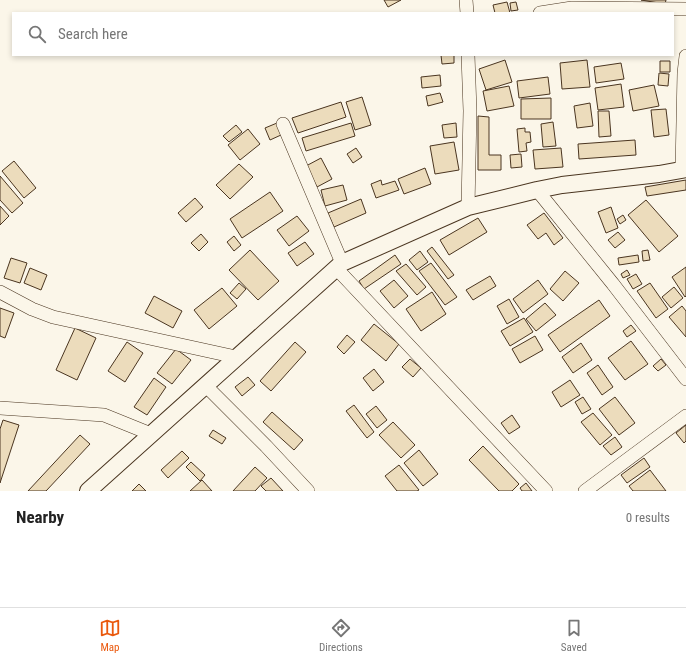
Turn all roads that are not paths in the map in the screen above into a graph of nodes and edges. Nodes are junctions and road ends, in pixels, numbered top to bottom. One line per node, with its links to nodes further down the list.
1 (466, 0): 3 (street)
2 (686, 9): 4 (street)
3 (467, 12)
4 (546, 12)
5 (468, 56): 10 (street)
6 (686, 56): 8 (street)
7 (283, 124): 11 (street)
8 (684, 169): 9 (street)
9 (537, 190): 10 (street); 14 (street)
10 (468, 207): 11 (street)
11 (339, 266): 13 (street); 21 (street)
12 (0, 292): 13 (street)
13 (236, 357): 15 (street)
14 (686, 379)
15 (206, 386): 18 (street); 20 (street)
16 (0, 408): 18 (street)
17 (686, 416): 22 (street)
18 (151, 434): 19 (street)
19 (88, 491)
20 (308, 491)
21 (546, 491)
22 (585, 491)

